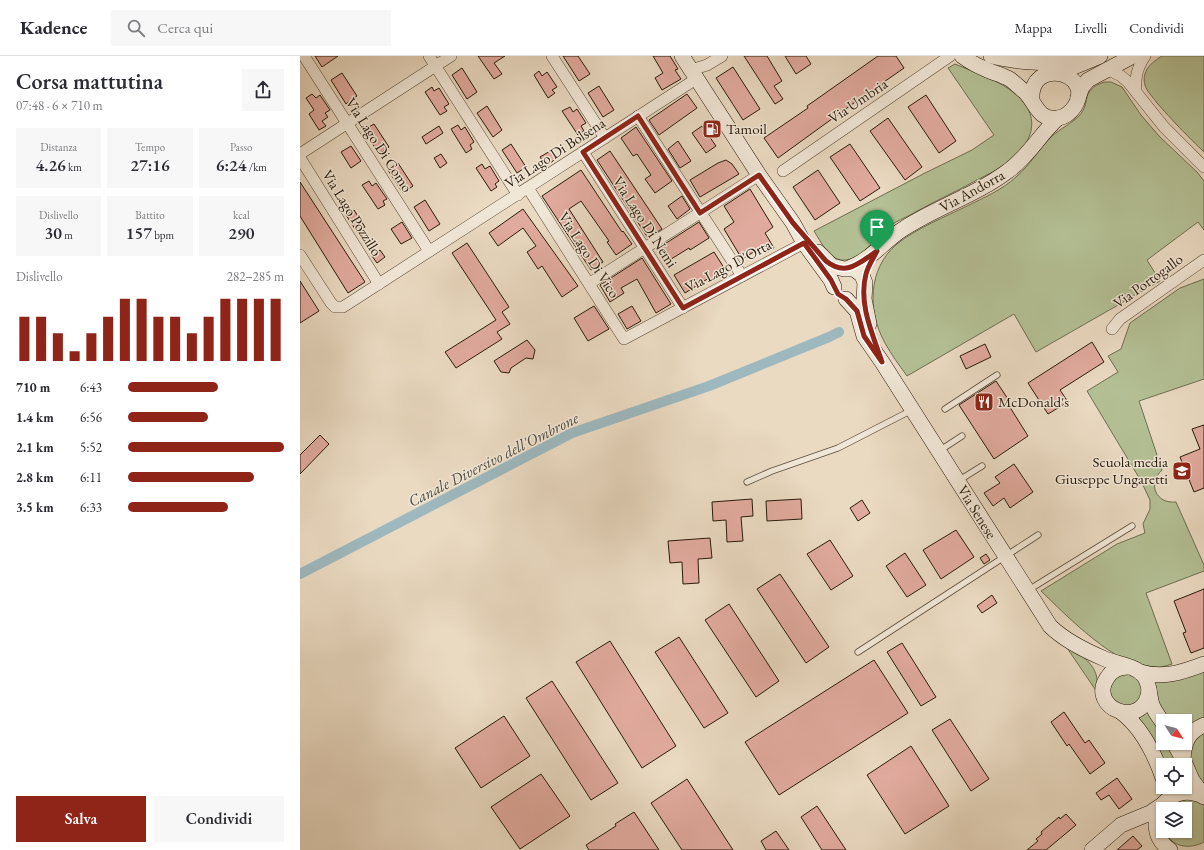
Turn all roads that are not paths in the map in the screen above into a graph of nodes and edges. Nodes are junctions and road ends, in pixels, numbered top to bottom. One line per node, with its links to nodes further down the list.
1 (304, 56): 24 (street, Via Lago Di Como)
2 (429, 56): 15 (street)
3 (450, 56): 15 (street)
4 (552, 56): 25 (street)
5 (682, 56): 18 (main road, Via Senese)
6 (722, 56): 18 (street, Via Lago Di Bolsena)
7 (950, 56): 30 (street, Via Umbria)
8 (962, 56): 21 (main road)
9 (986, 56): 17 (main road)
10 (991, 56): 11 (main road)
11 (1081, 56)
12 (1100, 56): 17 (main road)
13 (1133, 56): 16 (main road)
14 (1145, 56): 19 (street)
15 (435, 66): 24 (street); 33 (street)
16 (1107, 69): 19 (street); 20 (main road)
17 (1050, 72): 20 (main road); 21 (main road)
18 (694, 75): 22 (street, Via Lago Di Bolsena); 31 (main road, Via Senese)
19 (1136, 91): 29 (street)
20 (1078, 98): 23 (main road)
21 (1032, 100): 23 (main road)
22 (638, 116): 25 (street, Via Lago Di Bolsena); 34 (street)
23 (1058, 118): 39 (main road, Via Andorra)
24 (347, 123): 27 (street); 38 (street, Via Lago Di Como)
25 (605, 138): 26 (street, Via Lago Di Bolsena)
26 (583, 152): 32 (street, Via Lago Di Bolsena); 37 (street, Via Lago Di Nemi)
27 (300, 154)
28 (300, 158): 45 (street, Via Lago Pozzillo)
29 (1204, 167)
30 (783, 171)
31 (759, 175): 34 (street); 35 (main road, Via Senese)
32 (528, 188): 33 (street, Via Lago Di Bolsena); 44 (street, Via Lago Di Vico)
33 (518, 195): 38 (street, Via Lago Di Bolsena)
34 (700, 213): 37 (street); 43 (street)
35 (793, 223): 36 (main road, Via Senese); 42 (main road, Via Senese)
36 (804, 243): 43 (street, Via Lago D'Orta); 47 (main road, Via Senese)
37 (645, 248): 44 (street); 49 (street, Via Lago Di Nemi)
38 (429, 251): 45 (street, Via Lago Di Bolsena)
39 (877, 251): 42 (main road, Via Andorra); 46 (main road, Via Andorra)
40 (300, 255): 45 (street, Via Lago Di Bolsena)
41 (1204, 260): 50 (street, Via Portogallo)
42 (847, 269): 46 (main road, Via Senese); 47 (main road)
43 (742, 276): 49 (street, Via Lago D'Orta)
44 (590, 283): 51 (street, Via Lago Di Vico)
45 (379, 284)
46 (865, 285): 48 (main road); 52 (main road, Via Senese)
47 (834, 287): 48 (main road, Via Senese)
48 (846, 299): 52 (main road, Via Senese)
49 (683, 308): 51 (street, Via Lago D'Orta)
50 (1112, 330)
51 (624, 339)
52 (882, 362): 55 (main road, Via Senese)
53 (997, 375): 54 (lane)
54 (945, 409)
55 (912, 410): 57 (main road, Via Senese); 60 (lane)
56 (962, 436): 57 (lane)
57 (938, 451): 59 (main road, Via Senese)
58 (982, 466): 59 (lane)
59 (958, 481): 63 (main road, Via Senese)
60 (747, 482)
61 (1132, 526): 64 (lane)
62 (1038, 535): 63 (lane)
63 (1006, 557): 65 (main road, Via Senese); 66 (lane)
64 (1035, 586)
65 (1085, 650): 68 (main road, Via Senese); 69 (main road, Via Senese)
66 (858, 652)
67 (1204, 664): 68 (main road, Via Senese)
68 (1134, 670): 69 (main road); 70 (main road)
69 (1103, 687): 71 (main road, Via Senese)
70 (1149, 690): 71 (main road); 72 (main road)
71 (1121, 712): 75 (main road, Via Senese)
72 (1157, 714)
73 (1204, 725): 74 (main road)
74 (1183, 758)
75 (1156, 762)
76 (1192, 780): 77 (main road)
77 (1204, 796): 78 (main road)
78 (1165, 802)
79 (1156, 809): 80 (main road)
80 (1114, 831): 81 (main road); 82 (main road)
81 (1167, 847)
82 (1092, 850)

